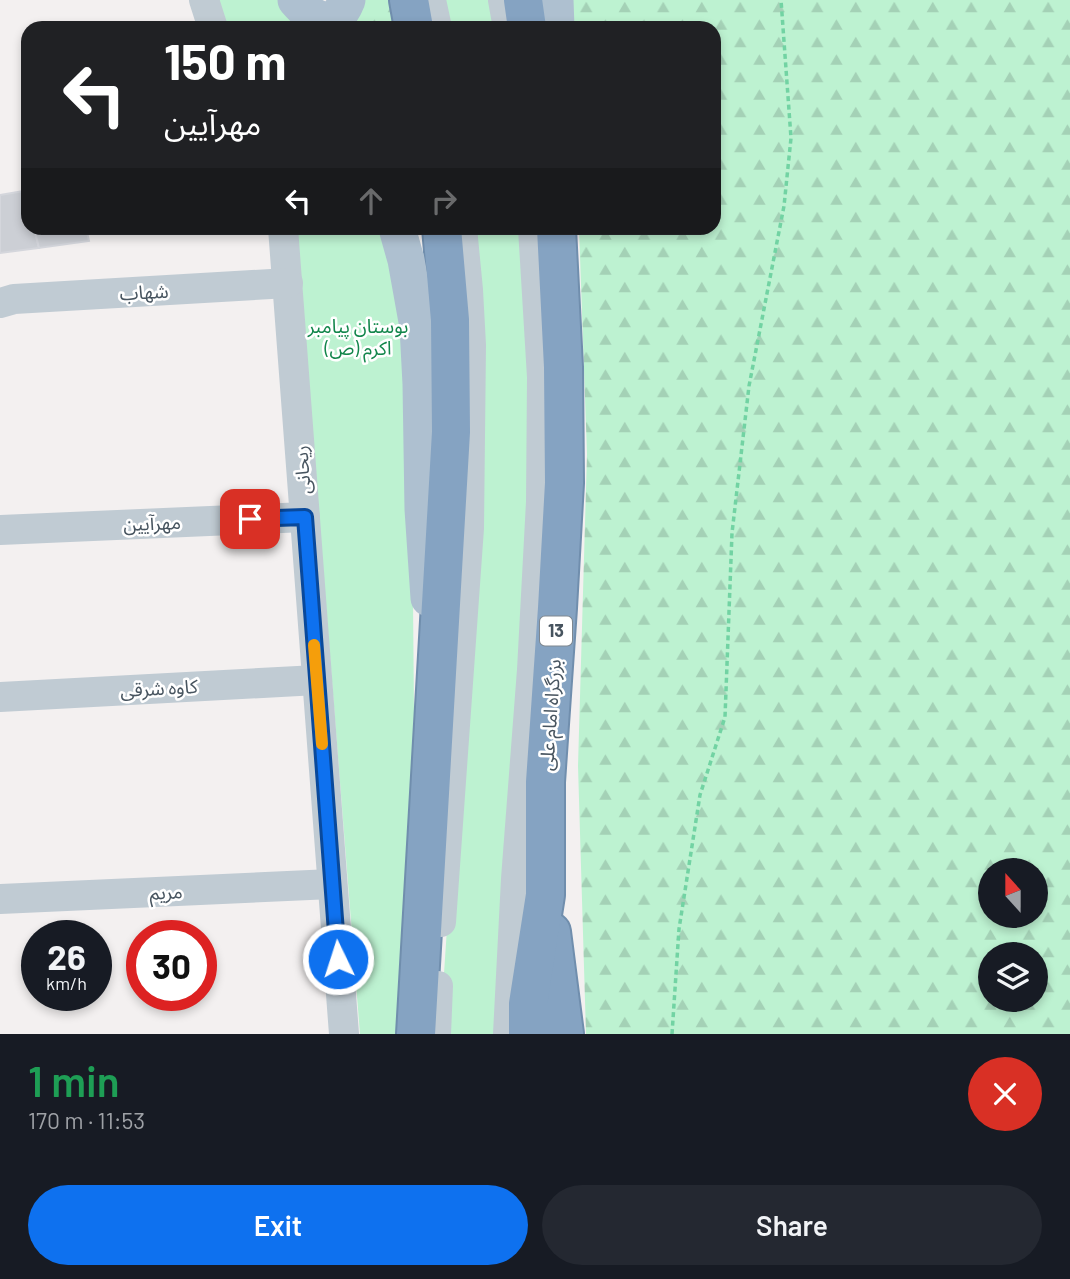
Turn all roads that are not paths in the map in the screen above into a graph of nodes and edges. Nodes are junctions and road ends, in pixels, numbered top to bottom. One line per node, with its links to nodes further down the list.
1 (204, 0): 7 (street)
2 (409, 0): 8 (highway)
3 (431, 0): 9 (street)
4 (503, 0): 10 (street)
5 (523, 0): 11 (highway)
6 (555, 0): 12 (main road)
7 (211, 21)
8 (413, 21)
9 (436, 21)
10 (507, 21)
11 (526, 21)
12 (556, 21)
13 (269, 235): 20 (street, ریحانی)
14 (284, 235): 20 (street, ریحانی)
15 (399, 235): 26 (main road)
16 (443, 235): 26 (highway)
17 (463, 235): 32 (street)
18 (533, 235): 33 (street)
19 (556, 235): 28 (highway, بزرگراه امام علی / 13)
20 (288, 283): 21 (street, شهاب); 22 (street, ریحانی)
21 (0, 303)
22 (305, 517): 23 (street, مهرآیین); 24 (street, ریحانی)
23 (0, 530)
24 (317, 680): 25 (street, کاوه شرقی); 27 (street, ریحانی)
25 (0, 696)
26 (435, 710): 31 (highway)
27 (332, 884): 29 (street, مریم); 30 (street, ریحانی)
28 (545, 895): 34 (highway, بزرگراه امام علی / 13); 35 (highway)
29 (0, 899)
30 (344, 1034)
31 (416, 1034)
32 (436, 1034)
33 (508, 1034)
34 (528, 1034)
35 (564, 1034)

